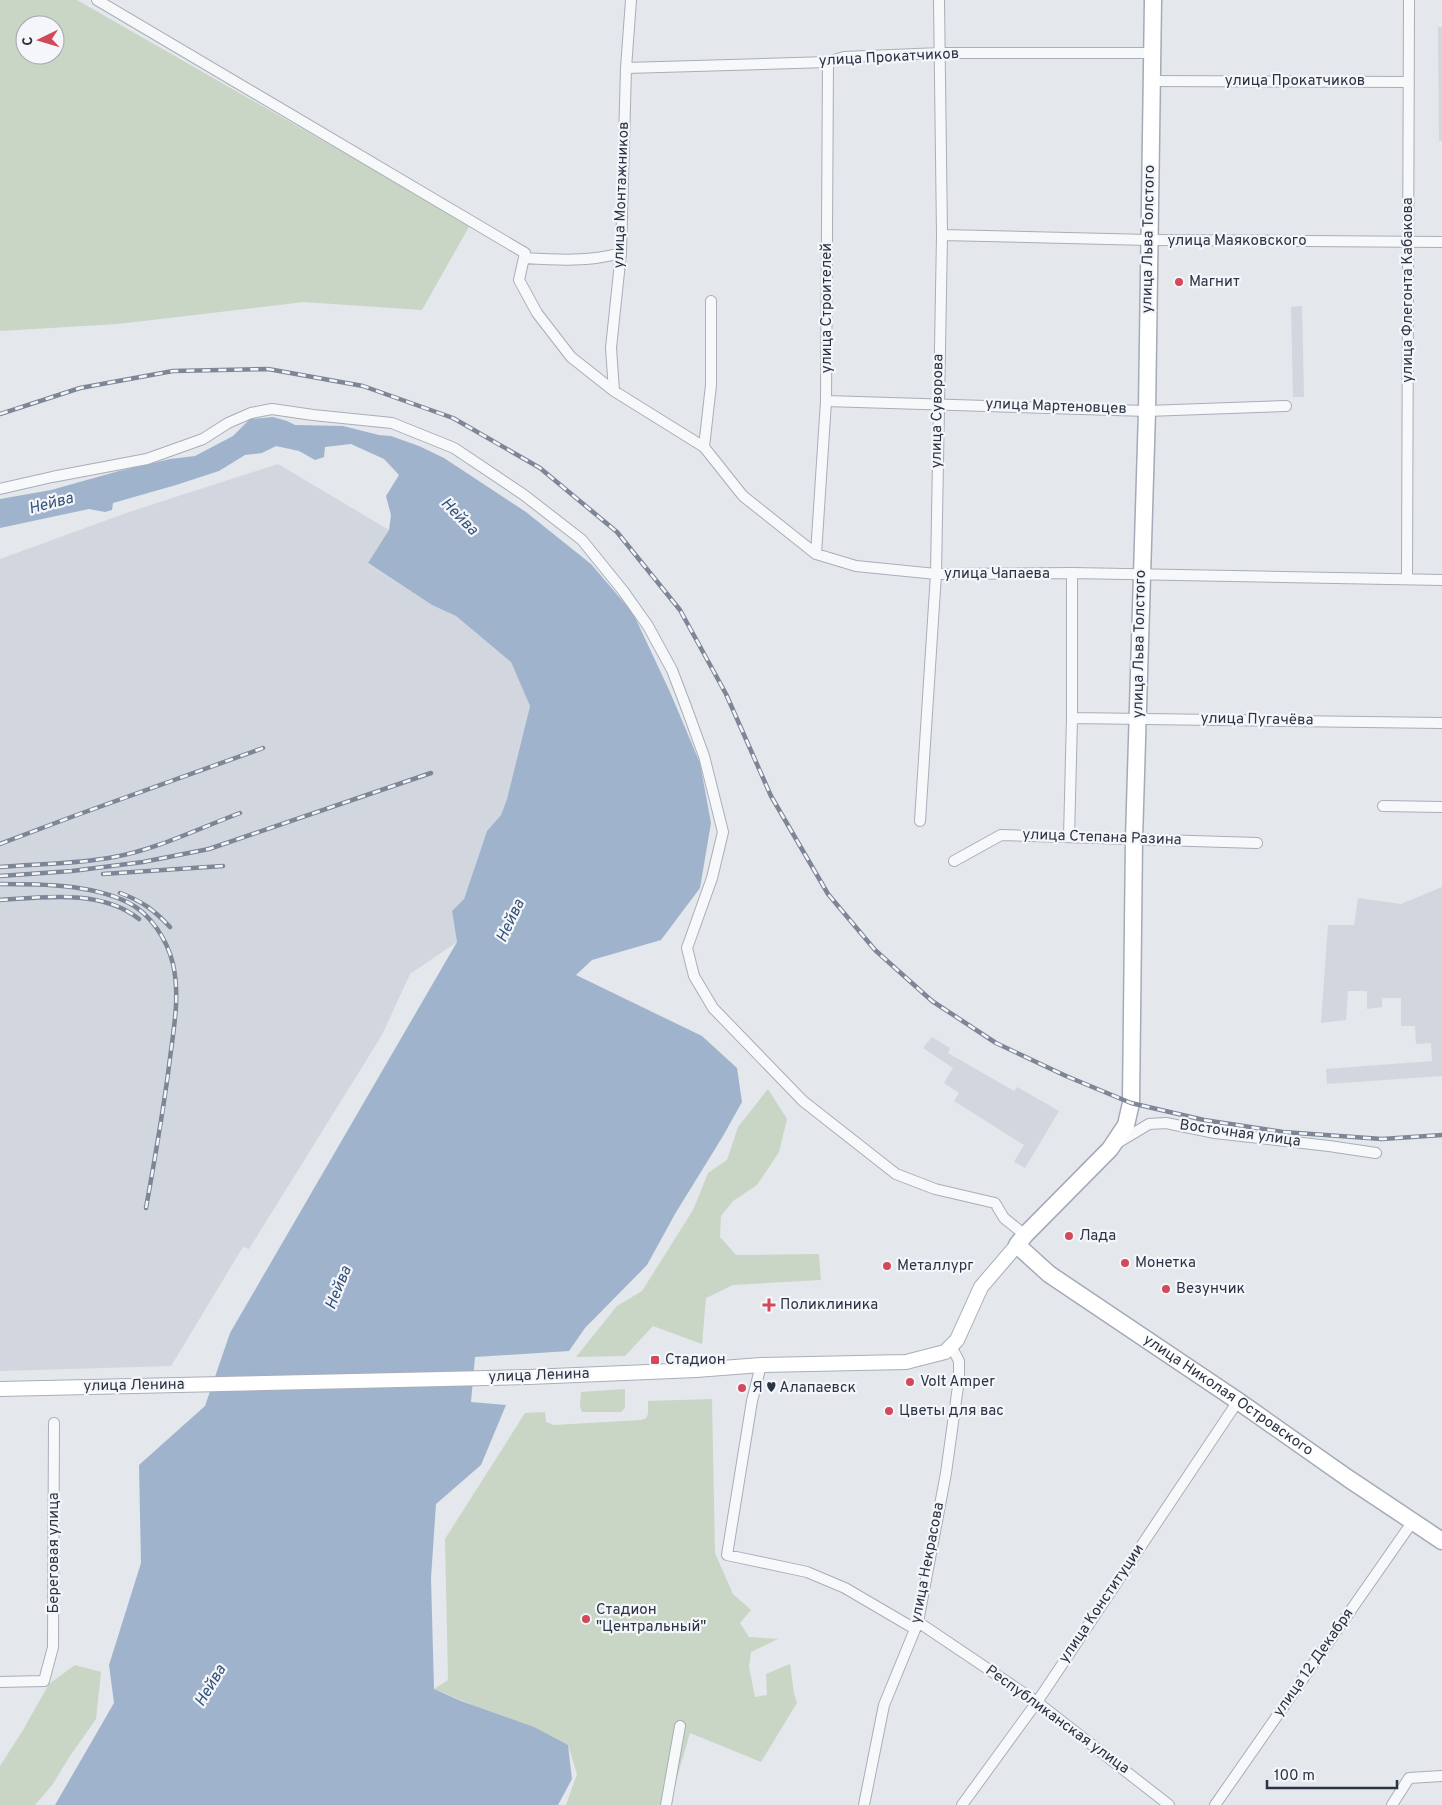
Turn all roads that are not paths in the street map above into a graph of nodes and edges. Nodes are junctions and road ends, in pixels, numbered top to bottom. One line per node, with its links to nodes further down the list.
1 (97, 0): 17 (street)
2 (631, 0): 9 (street, улица Монтажников)
3 (939, 0): 6 (street, улица Суворова)
4 (1153, 0): 7 (main road, улица Льва Толстого)
5 (1409, 0): 11 (street, улица Флегонта Кабакова)
6 (940, 53): 7 (street, улица Прокатчиков); 8 (street, улица Прокатчиков); 12 (street, улица Суворова)
7 (1152, 53): 10 (main road, улица Льва Толстого)
8 (828, 62): 9 (street, улица Прокатчиков); 20 (street, улица Строителей)
9 (626, 68): 16 (street, улица Монтажников)
10 (1151, 81): 11 (street, улица Прокатчиков); 13 (main road, улица Льва Толстого)
11 (1409, 82): 14 (street, улица Флегонта Кабакова)
12 (942, 235): 13 (street, улица Маяковского); 21 (street, улица Суворова)
13 (1149, 240): 14 (street, улица Маяковского); 23 (main road, улица Льва Толстого)
14 (1409, 242): 15 (street, улица Маяковского); 30 (street, улица Флегонта Кабакова)
15 (1442, 242)
16 (621, 253): 17 (street); 19 (street, улица Монтажников)
17 (524, 258): 19 (street, улица Чапаева)
18 (711, 301): 24 (street)
19 (614, 390): 24 (street, улица Чапаева)
20 (826, 400): 21 (street, улица Мартеновцев); 26 (street, улица Строителей)
21 (938, 403): 23 (street, улица Мартеновцев); 28 (street, улица Суворова)
22 (1286, 406): 23 (street, улица Мартеновцев)
23 (1147, 411): 29 (main road, улица Льва Толстого)
24 (704, 447): 26 (street, улица Чапаева)
25 (0, 489): 44 (street)
26 (816, 554): 28 (street, улица Чапаева)
27 (1072, 573): 28 (street, улица Чапаева); 29 (street, улица Чапаева); 32 (street)
28 (936, 574): 37 (street, улица Суворова)
29 (1141, 575): 30 (street, улица Чапаева); 33 (main road, улица Льва Толстого)
30 (1407, 579): 31 (street, улица Чапаева)
31 (1442, 580)
32 (1072, 718): 33 (street, улица Пугачёва); 38 (street)
33 (1138, 718): 34 (street, улица Пугачёва); 39 (main road, улица Льва Толстого)
34 (1442, 723)
35 (1383, 806): 36 (street)
36 (1442, 807)
37 (920, 821)
38 (1069, 837): 39 (street, улица Степана Разина); 41 (street, улица Степана Разина)
39 (1134, 839): 40 (street, улица Степана Разина); 42 (main road, улица Льва Толстого)
40 (1257, 843)
41 (954, 861)
42 (1110, 1149): 43 (street, Восточная улица); 44 (main road, улица Льва Толстого)
43 (1376, 1154)
44 (1021, 1240): 45 (main road); 48 (main road, улица Николая Островского)
45 (951, 1346): 46 (main road, улица Ленина); 52 (street, улица Некрасова)
46 (761, 1365): 47 (main road, улица Ленина); 52 (street, Республиканская улица)
47 (0, 1388)
48 (1238, 1401): 50 (main road, улица Николая Островского); 54 (street, улица Конституции)
49 (54, 1423): 53 (street, Береговая улица)
50 (1413, 1521): 51 (main road, улица Николая Островского); 61 (street, улица 12 Декабря)
51 (1442, 1541)
52 (916, 1626): 54 (street, Республиканская улица); 58 (street, улица Некрасова)
53 (0, 1682)
54 (1037, 1702): 59 (street, улица Конституции); 60 (street, Республиканская улица)
55 (680, 1726): 57 (street)
56 (1442, 1776): 62 (street)
57 (666, 1805)
58 (864, 1805)
59 (962, 1805)
60 (1170, 1805)
61 (1215, 1805)
62 (1392, 1805)

